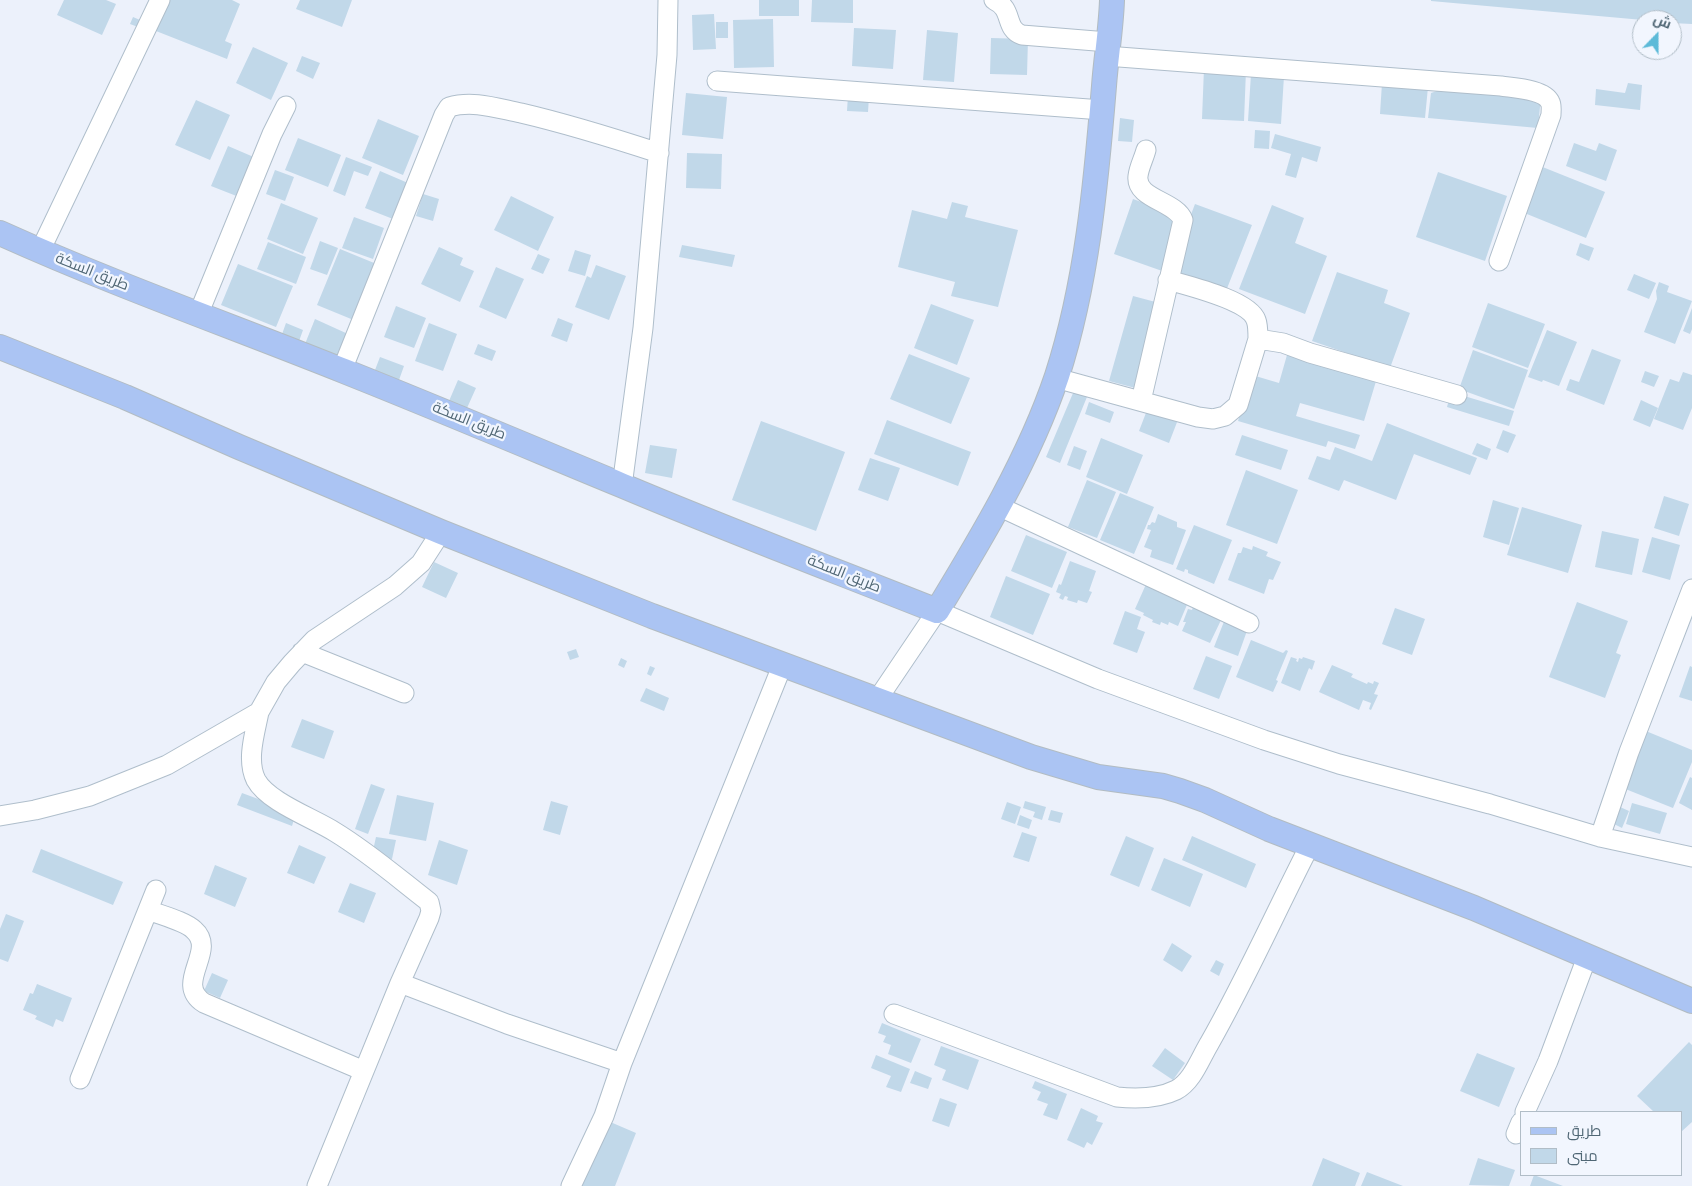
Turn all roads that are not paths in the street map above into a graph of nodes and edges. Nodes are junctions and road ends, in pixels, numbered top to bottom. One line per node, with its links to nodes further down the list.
1 (160, 0): 12 (street)
2 (668, 0): 10 (street)
3 (994, 0): 5 (street)
4 (1112, 0): 5 (main road)
5 (1107, 49): 8 (main road); 13 (street)
6 (717, 81): 8 (street)
7 (286, 106): 15 (street)
8 (1102, 110): 19 (main road)
9 (1146, 150): 14 (street)
10 (659, 152): 18 (street); 22 (street)
11 (0, 233): 12 (main road, طريق السكة)
12 (40, 251): 15 (main road, طريق السكة)
13 (1498, 261)
14 (1168, 280): 16 (street); 21 (street)
15 (198, 315): 18 (main road, طريق السكة)
16 (1258, 339): 20 (street); 21 (street)
17 (0, 347): 24 (main road)
18 (342, 370): 22 (main road, طريق السكة)
19 (1056, 378): 21 (street); 23 (main road)
20 (1457, 395)
21 (1140, 401)
22 (622, 486): 26 (main road, طريق السكة)
23 (998, 506): 26 (main road); 27 (street)
24 (442, 532): 28 (street); 29 (main road)
25 (1692, 589): 34 (street)
26 (937, 611): 31 (street); 34 (street)
27 (1249, 622)
28 (302, 652): 30 (street); 32 (street)
29 (782, 666): 31 (main road); 43 (street)
30 (404, 693)
31 (878, 700): 35 (main road)
32 (259, 712): 33 (street); 40 (street)
33 (0, 816)
34 (1600, 837): 36 (street)
35 (1310, 844): 39 (main road); 42 (street)
36 (1692, 857)
37 (156, 890): 38 (street)
38 (148, 910): 44 (street); 45 (street)
39 (1587, 957): 41 (main road); 46 (street)
40 (400, 983): 43 (street); 44 (street)
41 (1692, 1000)
42 (894, 1014)
43 (622, 1062): 48 (street)
44 (364, 1071): 47 (street)
45 (80, 1079)
46 (1525, 1111)
47 (317, 1186)
48 (571, 1186)

